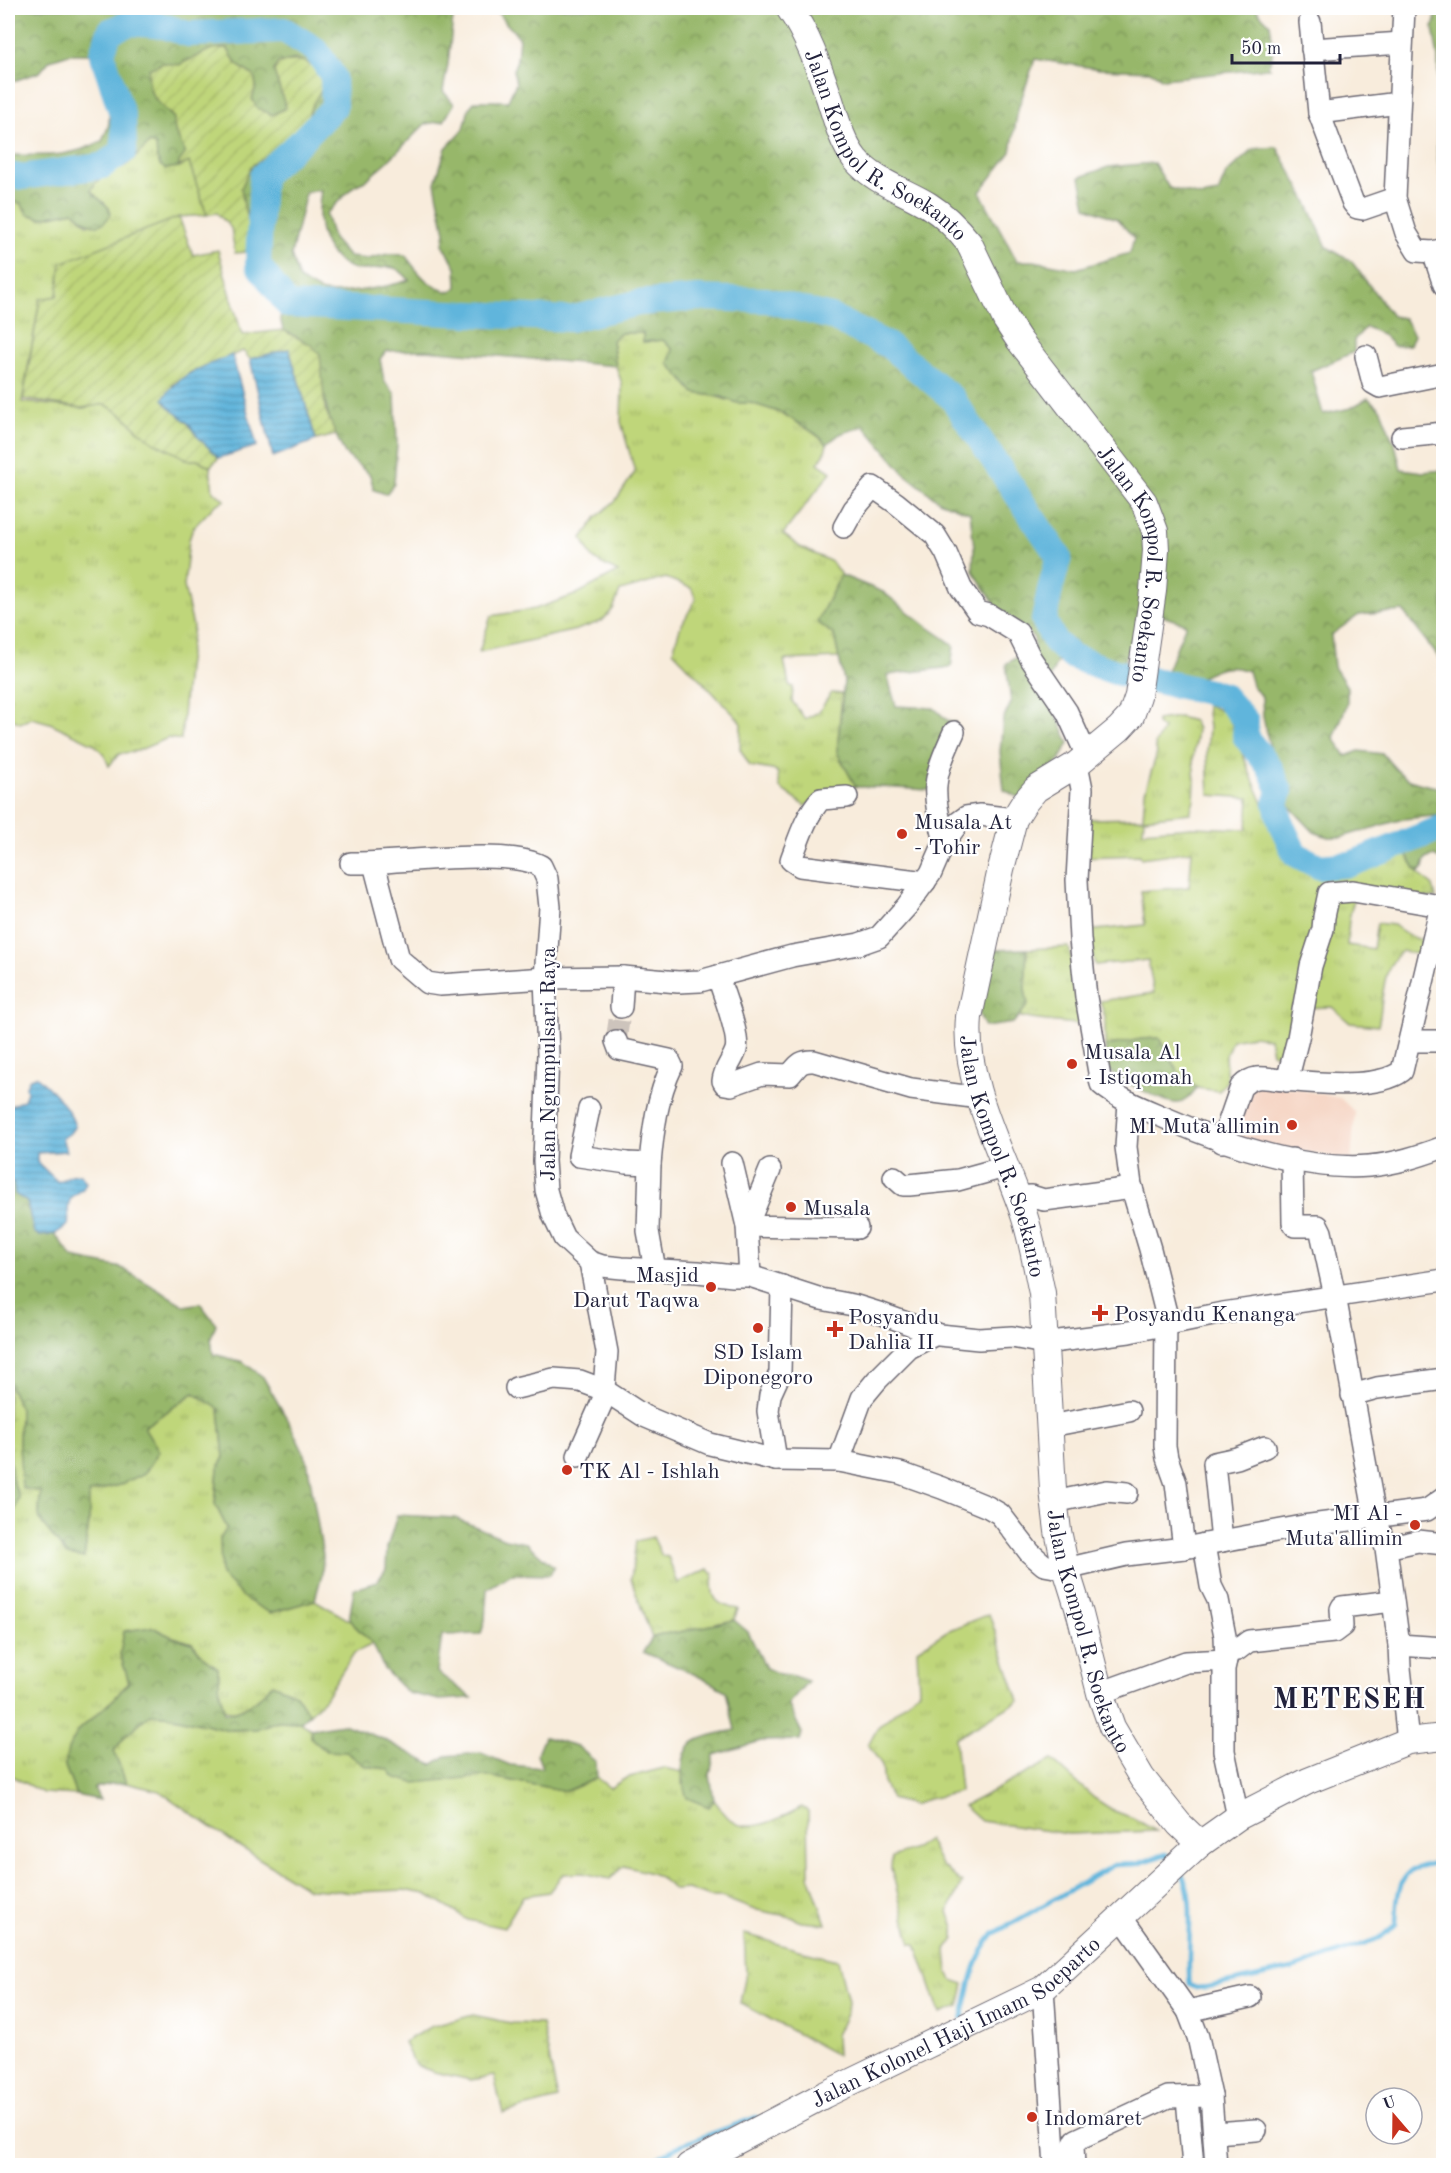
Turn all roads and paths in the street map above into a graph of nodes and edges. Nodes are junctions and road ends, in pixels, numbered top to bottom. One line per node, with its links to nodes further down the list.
1 (789, 8): 17 (main road, Jalan Kompol R. Soekanto)
2 (1404, 8): 4 (street)
3 (1310, 22): 5 (street)
4 (1402, 43): 5 (street); 6 (street)
5 (1312, 49): 7 (street)
6 (1399, 103): 7 (street); 8 (street)
7 (1319, 113): 8 (street)
8 (1395, 198): 9 (street)
9 (1438, 250): 10 (street)
10 (1443, 285)
11 (1366, 356): 12 (street)
12 (1443, 375)
13 (1443, 433): 14 (street)
14 (1402, 437)
15 (844, 527): 17 (street)
16 (954, 732): 20 (street)
17 (1082, 760): 19 (main road, Jalan Kompol R. Soekanto); 34 (street)
18 (847, 797): 23 (street)
19 (1014, 819): 20 (street); 33 (main road, Jalan Kompol R. Soekanto)
20 (945, 840): 23 (street)
21 (351, 863): 22 (street, Jalan Ngumpulsari Raya)
22 (374, 864): 27 (street); 27 (street, Jalan Ngumpulsari Raya)
23 (925, 882): 25 (street)
24 (1442, 906): 30 (street); 32 (street)
25 (718, 976): 26 (street); 33 (street)
26 (623, 977): 27 (street); 28 (street)
27 (545, 978): 40 (street, Jalan Ngumpulsari Raya)
28 (621, 1007)
29 (616, 1041): 42 (street)
30 (1410, 1041): 31 (street); 32 (street)
31 (1443, 1041)
32 (1287, 1081): 36 (street)
33 (980, 1098): 43 (main road, Jalan Kompol R. Soekanto)
34 (1129, 1102): 36 (street); 46 (street)
35 (589, 1109): 38 (street)
36 (1222, 1142): 39 (street)
37 (1443, 1147): 39 (street)
38 (579, 1156): 40 (street); 42 (street)
39 (1292, 1159): 55 (street)
40 (544, 1161): 50 (street, Jalan Ngumpulsari Raya)
41 (732, 1163): 48 (street)
42 (650, 1164): 51 (street)
43 (1005, 1167): 45 (street); 47 (main road, Jalan Kompol R. Soekanto)
44 (770, 1170): 48 (street)
45 (894, 1177)
46 (1132, 1188): 47 (street); 56 (street)
47 (1017, 1197): 58 (main road, Jalan Kompol R. Soekanto)
48 (747, 1226): 49 (street); 52 (street)
49 (857, 1228)
50 (590, 1262): 51 (street); 61 (street)
51 (655, 1270): 52 (street)
52 (750, 1276): 54 (street)
53 (1443, 1280): 55 (street)
54 (782, 1286): 57 (street); 67 (street)
55 (1335, 1296): 56 (street); 62 (street)
56 (1166, 1324): 58 (street); 73 (street)
57 (936, 1334): 58 (street); 68 (street)
58 (1044, 1343): 64 (main road, Jalan Kompol R. Soekanto)
59 (1443, 1379): 62 (street)
60 (516, 1388): 61 (street)
61 (604, 1390): 66 (street); 67 (street)
62 (1353, 1395): 72 (street)
63 (1129, 1411): 64 (street)
64 (1050, 1426): 71 (main road, Jalan Kompol R. Soekanto)
65 (1265, 1447): 73 (street)
66 (578, 1456)
67 (776, 1460): 68 (street)
68 (839, 1461): 76 (street)
69 (1127, 1493): 71 (street)
70 (1443, 1498): 72 (street)
71 (1054, 1502): 76 (main road, Jalan Kompol R. Soekanto)
72 (1375, 1516): 73 (street); 75 (street)
73 (1204, 1544): 76 (street); 80 (street)
74 (1443, 1544): 75 (street)
75 (1386, 1548): 77 (street)
76 (1066, 1569): 81 (main road, Jalan Kompol R. Soekanto)
77 (1393, 1601): 78 (street); 80 (street)
78 (1400, 1645): 79 (street); 83 (street)
79 (1443, 1648)
80 (1226, 1656): 81 (street); 84 (street)
81 (1100, 1693): 85 (main road, Jalan Kompol R. Soekanto)
82 (1443, 1737): 83 (main road, Jalan Kolonel Haji Imam Soeparto)
83 (1408, 1741): 84 (main road, Jalan Kolonel Haji Imam Soeparto)
84 (1238, 1816): 85 (main road, Jalan Kolonel Haji Imam Soeparto)
85 (1200, 1844): 86 (main road, Jalan Kolonel Haji Imam Soeparto)
86 (1122, 1918): 87 (main road, Jalan Kolonel Haji Imam Soeparto); 89 (street)
87 (1044, 1989): 94 (main road, Jalan Kolonel Haji Imam Soeparto); 95 (street)
88 (1250, 1997): 89 (street)
89 (1188, 2011): 90 (street)
90 (1211, 2096): 91 (street); 93 (street)
91 (1187, 2098): 96 (street); 97 (street)
92 (1256, 2130): 93 (street)
93 (1214, 2133): 98 (street)
94 (689, 2166)
95 (1055, 2166)
96 (1074, 2166)
97 (1193, 2166)
98 (1216, 2166)

